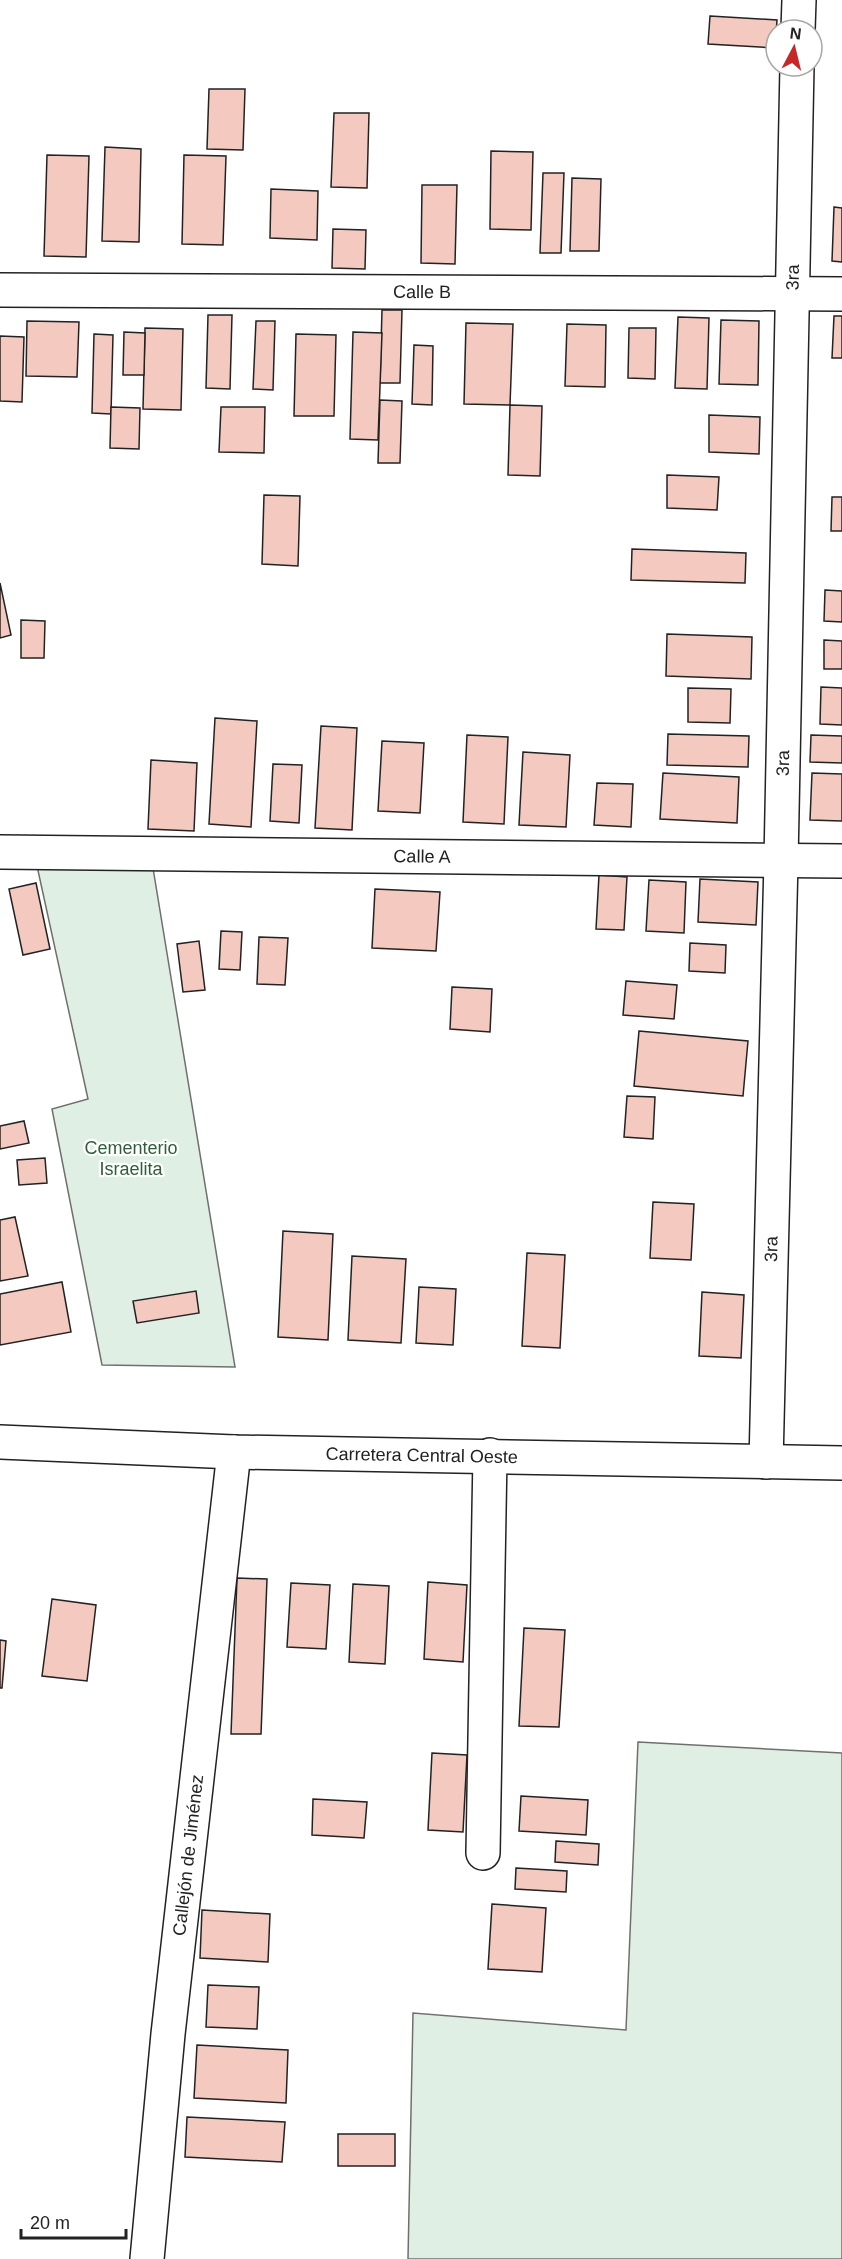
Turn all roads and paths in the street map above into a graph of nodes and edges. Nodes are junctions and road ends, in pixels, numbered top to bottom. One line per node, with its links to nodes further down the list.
1 (799, 0): 2 (street)
2 (798, 18)
3 (797, 78): 5 (street, 3ra)
4 (0, 290): 5 (street, Calle B)
5 (792, 294): 6 (street, Calle B); 8 (street, 3ra)
6 (842, 294)
7 (0, 852): 8 (street, Calle A)
8 (782, 861): 9 (street, Calle A); 13 (street, 3ra)
9 (842, 861)
10 (0, 1442): 11 (street, Carretera Central Oeste)
11 (234, 1452): 12 (street, Carretera Central Oeste); 16 (street, Callejón de Jiménez)
12 (490, 1455): 13 (street, Carretera Central Oeste); 15 (street)
13 (766, 1462): 14 (street, Carretera Central Oeste)
14 (842, 1463)
15 (483, 1853)
16 (147, 2259)

